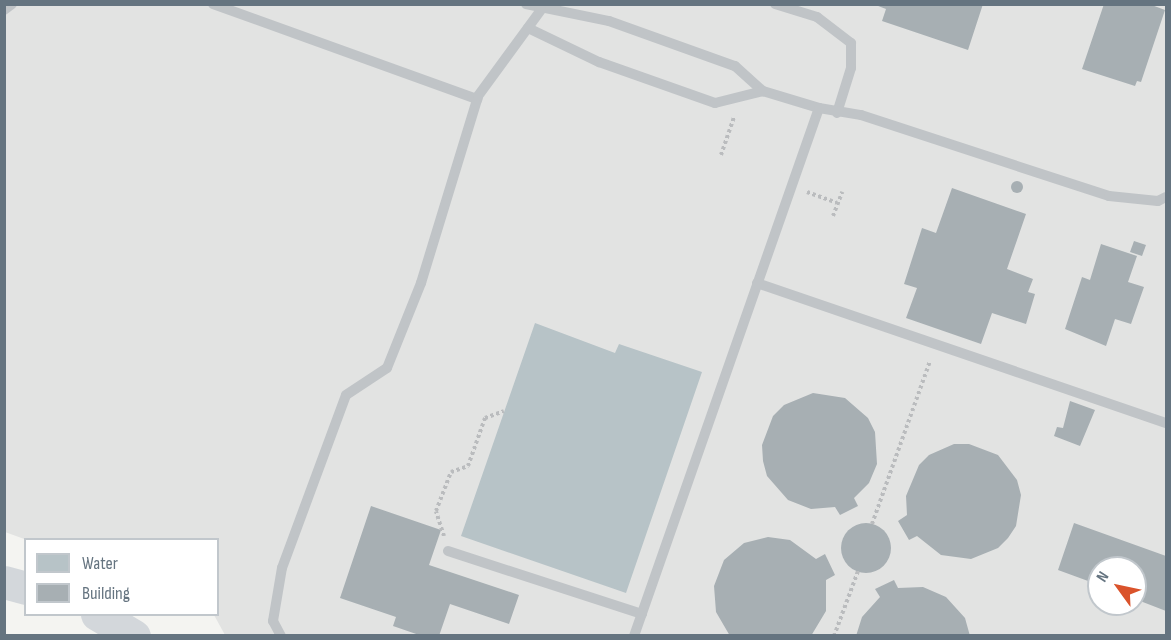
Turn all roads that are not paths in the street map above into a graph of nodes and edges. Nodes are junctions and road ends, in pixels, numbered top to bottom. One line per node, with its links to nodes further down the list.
1 (12, 4): 5 (lane)
2 (213, 4): 9 (lane)
3 (526, 4): 6 (lane)
4 (775, 4): 11 (lane)
5 (4, 9)
6 (541, 10): 7 (lane); 8 (lane)
7 (528, 28): 8 (lane); 9 (lane)
8 (763, 91): 10 (lane)
9 (477, 99): 21 (lane)
10 (819, 108): 11 (lane); 13 (lane)
11 (837, 113): 12 (lane)
12 (1167, 197)
13 (757, 283): 14 (lane); 18 (lane)
14 (1167, 423)
15 (448, 551): 18 (lane)
16 (4, 582): 17 (highway)
17 (24, 587)
18 (642, 614): 22 (lane)
19 (99, 616): 20 (highway)
20 (134, 636)
21 (281, 636)
22 (634, 636)

